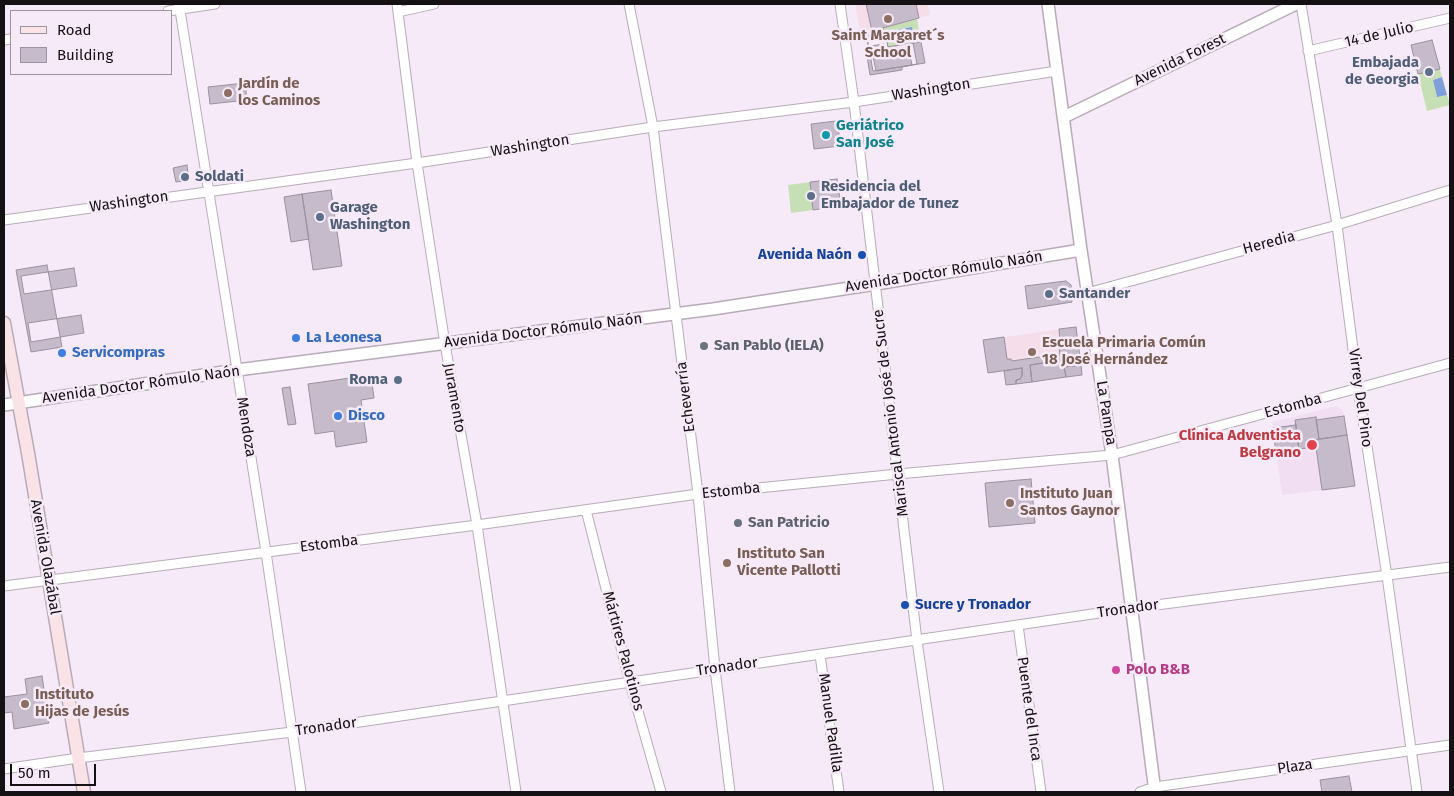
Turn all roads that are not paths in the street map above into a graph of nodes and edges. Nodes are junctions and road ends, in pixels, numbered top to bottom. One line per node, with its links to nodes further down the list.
1 (215, 4): 8 (street)
2 (434, 4): 9 (street)
3 (629, 4): 15 (street, Echeverría)
4 (840, 4): 13 (street, Mariscal Antonio José de Sucre)
5 (1048, 4): 12 (street, La Pampa)
6 (1296, 4): 14 (street, Avenida Forest)
7 (1301, 4): 11 (street, Virrey Del Pino)
8 (180, 6): 18 (street, Mendoza)
9 (398, 8): 16 (street, Juramento)
10 (1450, 18): 11 (street, 14 de Julio)
11 (1308, 51): 20 (street, Virrey Del Pino)
12 (1057, 71): 13 (street, Washington); 14 (street, La Pampa)
13 (854, 102): 15 (street, Washington); 22 (street, Mariscal Antonio José de Sucre)
14 (1064, 117): 21 (street, La Pampa)
15 (653, 127): 16 (street, Washington); 24 (street, Echeverría)
16 (417, 163): 18 (street, Washington); 26 (street, Juramento)
17 (1450, 190): 20 (street, Heredia)
18 (208, 191): 19 (street, Washington); 28 (street, Mendoza)
19 (4, 220)
20 (1337, 225): 23 (street, Heredia); 29 (street, Virrey Del Pino)
21 (1081, 250): 22 (street, Avenida Doctor Rómulo Naón); 23 (street, La Pampa)
22 (876, 284): 24 (street, Avenida Doctor Rómulo Naón); 33 (street, Mariscal Antonio José de Sucre)
23 (1087, 293): 32 (street, La Pampa)
24 (676, 314): 26 (street, Avenida Doctor Rómulo Naón); 34 (street, Echeverría)
25 (4, 323): 30 (main road, Avenida Olazábal)
26 (445, 344): 28 (street, Avenida Doctor Rómulo Naón); 36 (street, Juramento)
27 (1450, 363): 29 (street, Estomba)
28 (238, 370): 30 (street, Avenida Doctor Rómulo Naón); 37 (street, Mendoza)
29 (1358, 388): 32 (street, Estomba); 39 (street, Virrey Del Pino)
30 (18, 403): 31 (street, Avenida Doctor Rómulo Naón); 40 (main road, Avenida Olazábal)
31 (4, 405)
32 (1112, 455): 33 (street, Estomba); 42 (street, La Pampa)
33 (898, 474): 34 (street, Estomba); 44 (street, Mariscal Antonio José de Sucre)
34 (698, 494): 35 (street, Estomba); 46 (street, Echeverría)
35 (586, 510): 36 (street, Estomba); 47 (street, Mártires Palotinos)
36 (476, 525): 37 (street, Estomba); 48 (street, Juramento)
37 (266, 552): 40 (street, Estomba); 49 (street, Mendoza)
38 (1450, 567): 39 (street, Tronador)
39 (1387, 576): 42 (street, Tronador); 51 (street, Virrey Del Pino)
40 (49, 580): 41 (street, Estomba); 52 (main road, Avenida Olazábal)
41 (4, 586)
42 (1132, 608): 43 (street, Tronador); 54 (street, La Pampa)
43 (1018, 625): 44 (street, Tronador); 62 (street, Puente del Inca)
44 (917, 641): 45 (street, Tronador); 61 (street, Mariscal Antonio José de Sucre)
45 (820, 654): 46 (street, Tronador); 60 (street, Manuel Padilla)
46 (715, 669): 47 (street, Tronador); 59 (street, Echeverría)
47 (630, 683): 48 (street, Tronador); 58 (street, Mártires Palotinos)
48 (502, 701): 49 (street, Tronador); 57 (street, Juramento)
49 (292, 732): 52 (street, Tronador); 56 (street, Mendoza)
50 (1450, 745): 51 (street, Plaza)
51 (1411, 750): 54 (street, Plaza); 64 (street, Virrey Del Pino)
52 (78, 758): 53 (street, Tronador); 55 (main road, Avenida Olazábal)
53 (4, 769)
54 (1155, 790): 63 (street, Plaza)
55 (84, 792)
56 (301, 792)
57 (516, 792)
58 (661, 792)
59 (730, 792)
60 (839, 792)
61 (938, 792)
62 (1041, 792)
63 (1140, 792)
64 (1417, 792)

